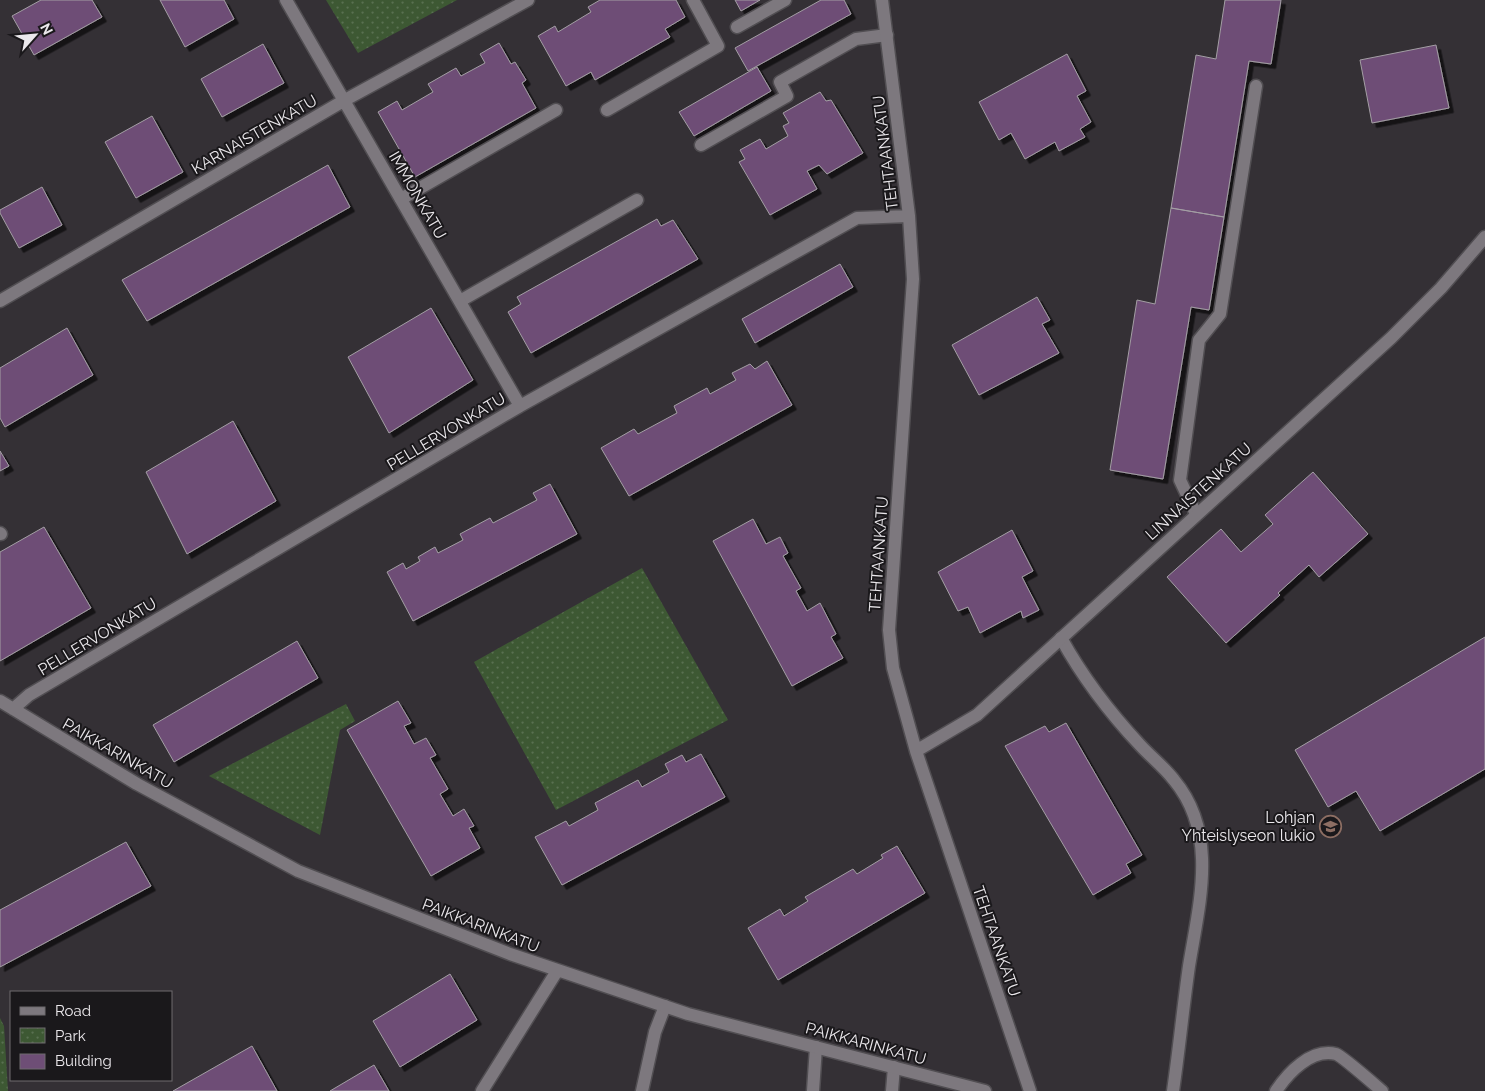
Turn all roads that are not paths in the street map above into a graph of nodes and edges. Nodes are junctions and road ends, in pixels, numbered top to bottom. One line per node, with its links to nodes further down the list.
1 (286, 0): 9 (street, IMMONKATU)
2 (528, 0): 9 (street, KARNAISTENKATU)
3 (693, 0): 11 (street)
4 (785, 0): 6 (street)
5 (882, 0): 7 (street, TEHTAANKATU)
6 (737, 27)
7 (887, 35): 12 (street); 15 (street, TEHTAANKATU)
8 (1256, 86): 20 (street)
9 (345, 100): 13 (street, IMMONKATU); 18 (street, KARNAISTENKATU)
10 (556, 110): 13 (street)
11 (607, 110)
12 (701, 145)
13 (401, 199): 17 (street, IMMONKATU)
14 (637, 200): 17 (street)
15 (909, 216): 19 (street, PELLERVONKATU); 24 (street, TEHTAANKATU)
16 (1485, 237): 20 (street, LINNAISTENKATU)
17 (460, 300): 19 (street, IMMONKATU)
18 (0, 301)
19 (520, 406): 23 (street, PELLERVONKATU)
20 (1196, 514): 21 (street, LINNAISTENKATU)
21 (1061, 638): 24 (street, LINNAISTENKATU); 35 (street)
22 (0, 701): 23 (street, PAIKKARINKATU)
23 (13, 709): 25 (street, PAIKKARINKATU)
24 (916, 751): 34 (street, TEHTAANKATU)
25 (557, 971): 26 (street, PAIKKARINKATU); 29 (street)
26 (665, 1006): 27 (street, PAIKKARINKATU); 30 (street)
27 (816, 1047): 28 (street, PAIKKARINKATU); 31 (street)
28 (894, 1067): 32 (street); 33 (street, PAIKKARINKATU)
29 (482, 1091)
30 (642, 1091)
31 (813, 1091)
32 (892, 1091)
33 (985, 1091)
34 (1030, 1091)
35 (1174, 1091)
36 (1276, 1091): 37 (street)
37 (1382, 1091)

